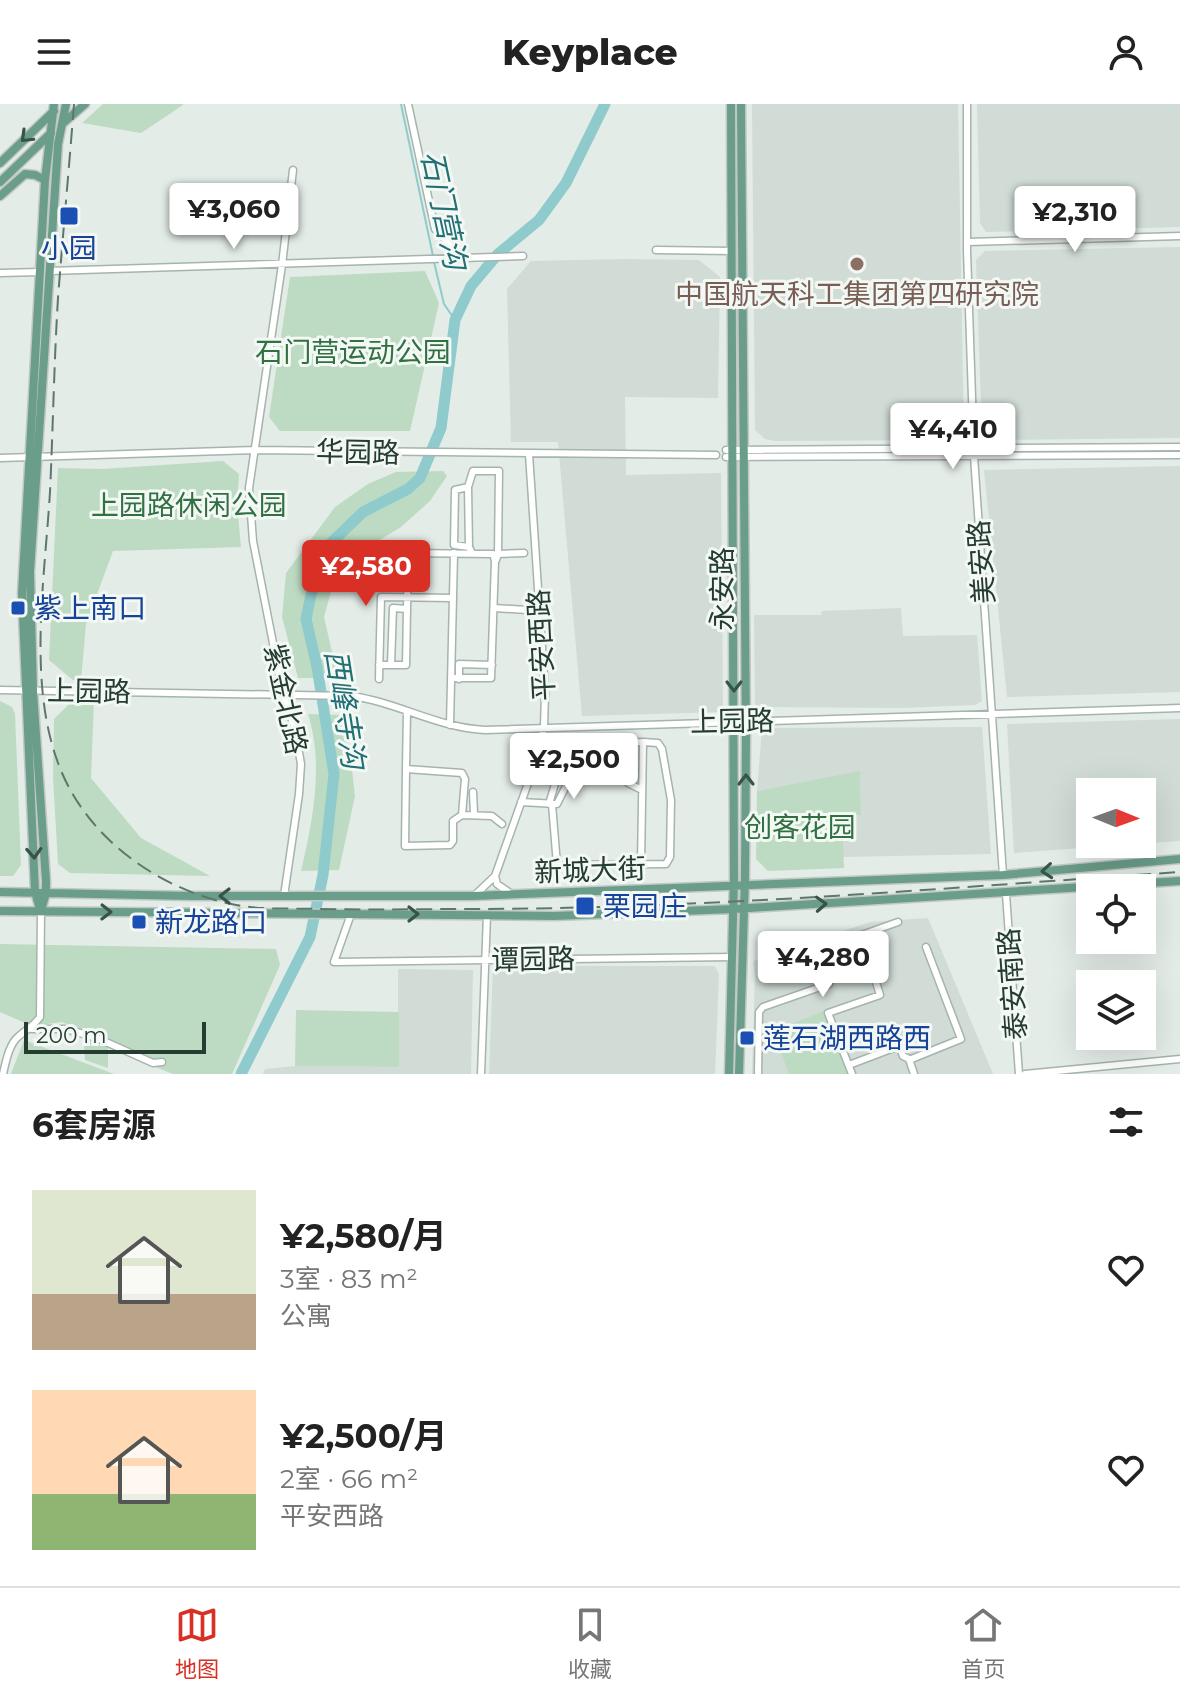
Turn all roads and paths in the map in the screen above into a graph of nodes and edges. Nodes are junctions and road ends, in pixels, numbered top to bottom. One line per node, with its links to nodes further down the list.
1 (64, 104): 7 (main road); 8 (main road)
2 (85, 104): 8 (main road)
3 (408, 104): 20 (street)
4 (731, 104): 18 (main road, 永安路)
5 (741, 104): 28 (main road, 永安路)
6 (967, 104): 16 (street, 美安路)
7 (53, 108): 9 (main road); 10 (main road, one-way to 10)
8 (61, 125): 9 (main road); 22 (main road)
9 (49, 135): 12 (main road); 13 (main road)
10 (0, 163)
11 (293, 170): 21 (street, 紫金北路)
12 (45, 180): 14 (main road); 22 (main road)
13 (0, 182)
14 (0, 196)
15 (1180, 236): 16 (street)
16 (968, 242): 26 (street, 美安路)
17 (656, 250): 18 (street)
18 (732, 251): 28 (main road, 永安路)
19 (523, 256): 20 (street)
20 (462, 258): 21 (street)
21 (282, 265): 22 (street); 25 (street, 紫金北路)
22 (45, 271): 23 (street); 31 (main road)
23 (0, 273)
24 (1180, 447): 26 (street)
25 (255, 450): 27 (street, 华园路); 31 (street, 华园路); 50 (street, 紫金北路)
26 (974, 453): 28 (street); 30 (street); 53 (street, 美安路)
27 (529, 454): 29 (street, 华园路); 57 (street, 平安西路)
28 (734, 454): 54 (main road, 永安路, one-way to 54); 55 (main road, 永安路)
29 (716, 455)
30 (1180, 455)
31 (33, 457): 32 (street, 华园路); 49 (main road)
32 (0, 458)
33 (468, 487): 34 (street); 34 (street); 37 (street)
34 (470, 550): 35 (street); 37 (street)
35 (454, 553): 38 (street); 39 (street)
36 (524, 553): 37 (street)
37 (497, 557): 40 (street)
38 (407, 597): 39 (street); 41 (street); 43 (street)
39 (453, 598): 46 (street)
40 (494, 608): 42 (street); 45 (street)
41 (407, 609): 44 (street); 44 (street)
42 (527, 610)
43 (379, 665): 44 (street); 47 (street)
44 (391, 665)
45 (492, 665): 46 (street); 46 (street)
46 (455, 678): 56 (street)
47 (379, 679)
48 (0, 690): 49 (street, 上园路)
49 (30, 691): 50 (street, 上园路); 75 (main road, one-way to 75); 77 (main road)
50 (283, 694): 52 (street, 上园路); 81 (street, 紫金北路)
51 (1180, 708): 53 (street, 上园路)
52 (407, 711): 56 (street, 上园路); 59 (street)
53 (992, 714): 55 (street, 上园路); 71 (street, 美安路)
54 (734, 721): 55 (street, 上园路); 57 (street, 上园路); 74 (main road, 永安路)
55 (745, 721): 74 (main road, 永安路, one-way to 55)
56 (450, 725): 57 (street, 上园路)
57 (544, 727): 62 (street, 平安西路)
58 (643, 742): 60 (street); 63 (street); 70 (street)
59 (406, 769): 65 (street); 67 (street)
60 (642, 790): 63 (street); 70 (street)
61 (473, 792): 64 (street)
62 (521, 802): 63 (street); 72 (street, 平安西路)
63 (550, 804): 70 (street)
64 (474, 814): 65 (street); 66 (street)
65 (462, 815): 67 (street)
66 (502, 824)
67 (405, 846): 68 (street)
68 (398, 852)
69 (1180, 859): 71 (main road, 新城大街, one-way to 71)
70 (641, 863)
71 (1003, 875): 74 (main road, 新城大街)
72 (495, 876): 80 (street); 82 (street)
73 (1180, 881): 79 (main road, 新城大街)
74 (739, 886): 80 (main road, 新城大街); 84 (main road, 永安路)
75 (35, 892): 76 (main road, 新城大街); 77 (main road, 新城大街); 85 (main road)
76 (0, 893): 83 (main road)
77 (46, 893): 78 (main road, 新城大街); 85 (main road)
78 (78, 893): 81 (main road, 新城大街, one-way to 78); 86 (main road)
79 (1006, 894): 84 (main road, 新城大街, one-way to 79); 106 (street, 泰安南路)
80 (513, 895): 82 (main road, 新城大街)
81 (284, 896): 82 (main road, 新城大街)
82 (473, 896)
83 (0, 909): 85 (main road, 新城大街)
84 (738, 909): 88 (main road, 新城大街); 92 (main road, 永安路); 102 (main road, 永安路)
85 (41, 911): 86 (main road, 新城大街); 94 (street)
86 (75, 912): 87 (main road, 新城大街, one-way to 87)
87 (351, 914): 88 (main road, 新城大街, one-way to 88); 93 (street, 谭园路)
88 (487, 915): 93 (street)
89 (898, 922): 90 (street)
90 (861, 935): 98 (street); 103 (street)
91 (926, 947): 96 (street)
92 (733, 957): 93 (street, 谭园路); 101 (main road, 永安路)
93 (484, 960): 100 (street)
94 (32, 1029): 97 (street); 99 (street)
95 (1180, 1059): 107 (street)
96 (909, 1060): 98 (street); 105 (street)
97 (162, 1062)
98 (849, 1065): 104 (street)
99 (3, 1074)
100 (481, 1074)
101 (729, 1074)
102 (739, 1074)
103 (758, 1074)
104 (852, 1074)
105 (914, 1074)
106 (1019, 1074)
107 (1025, 1074)

